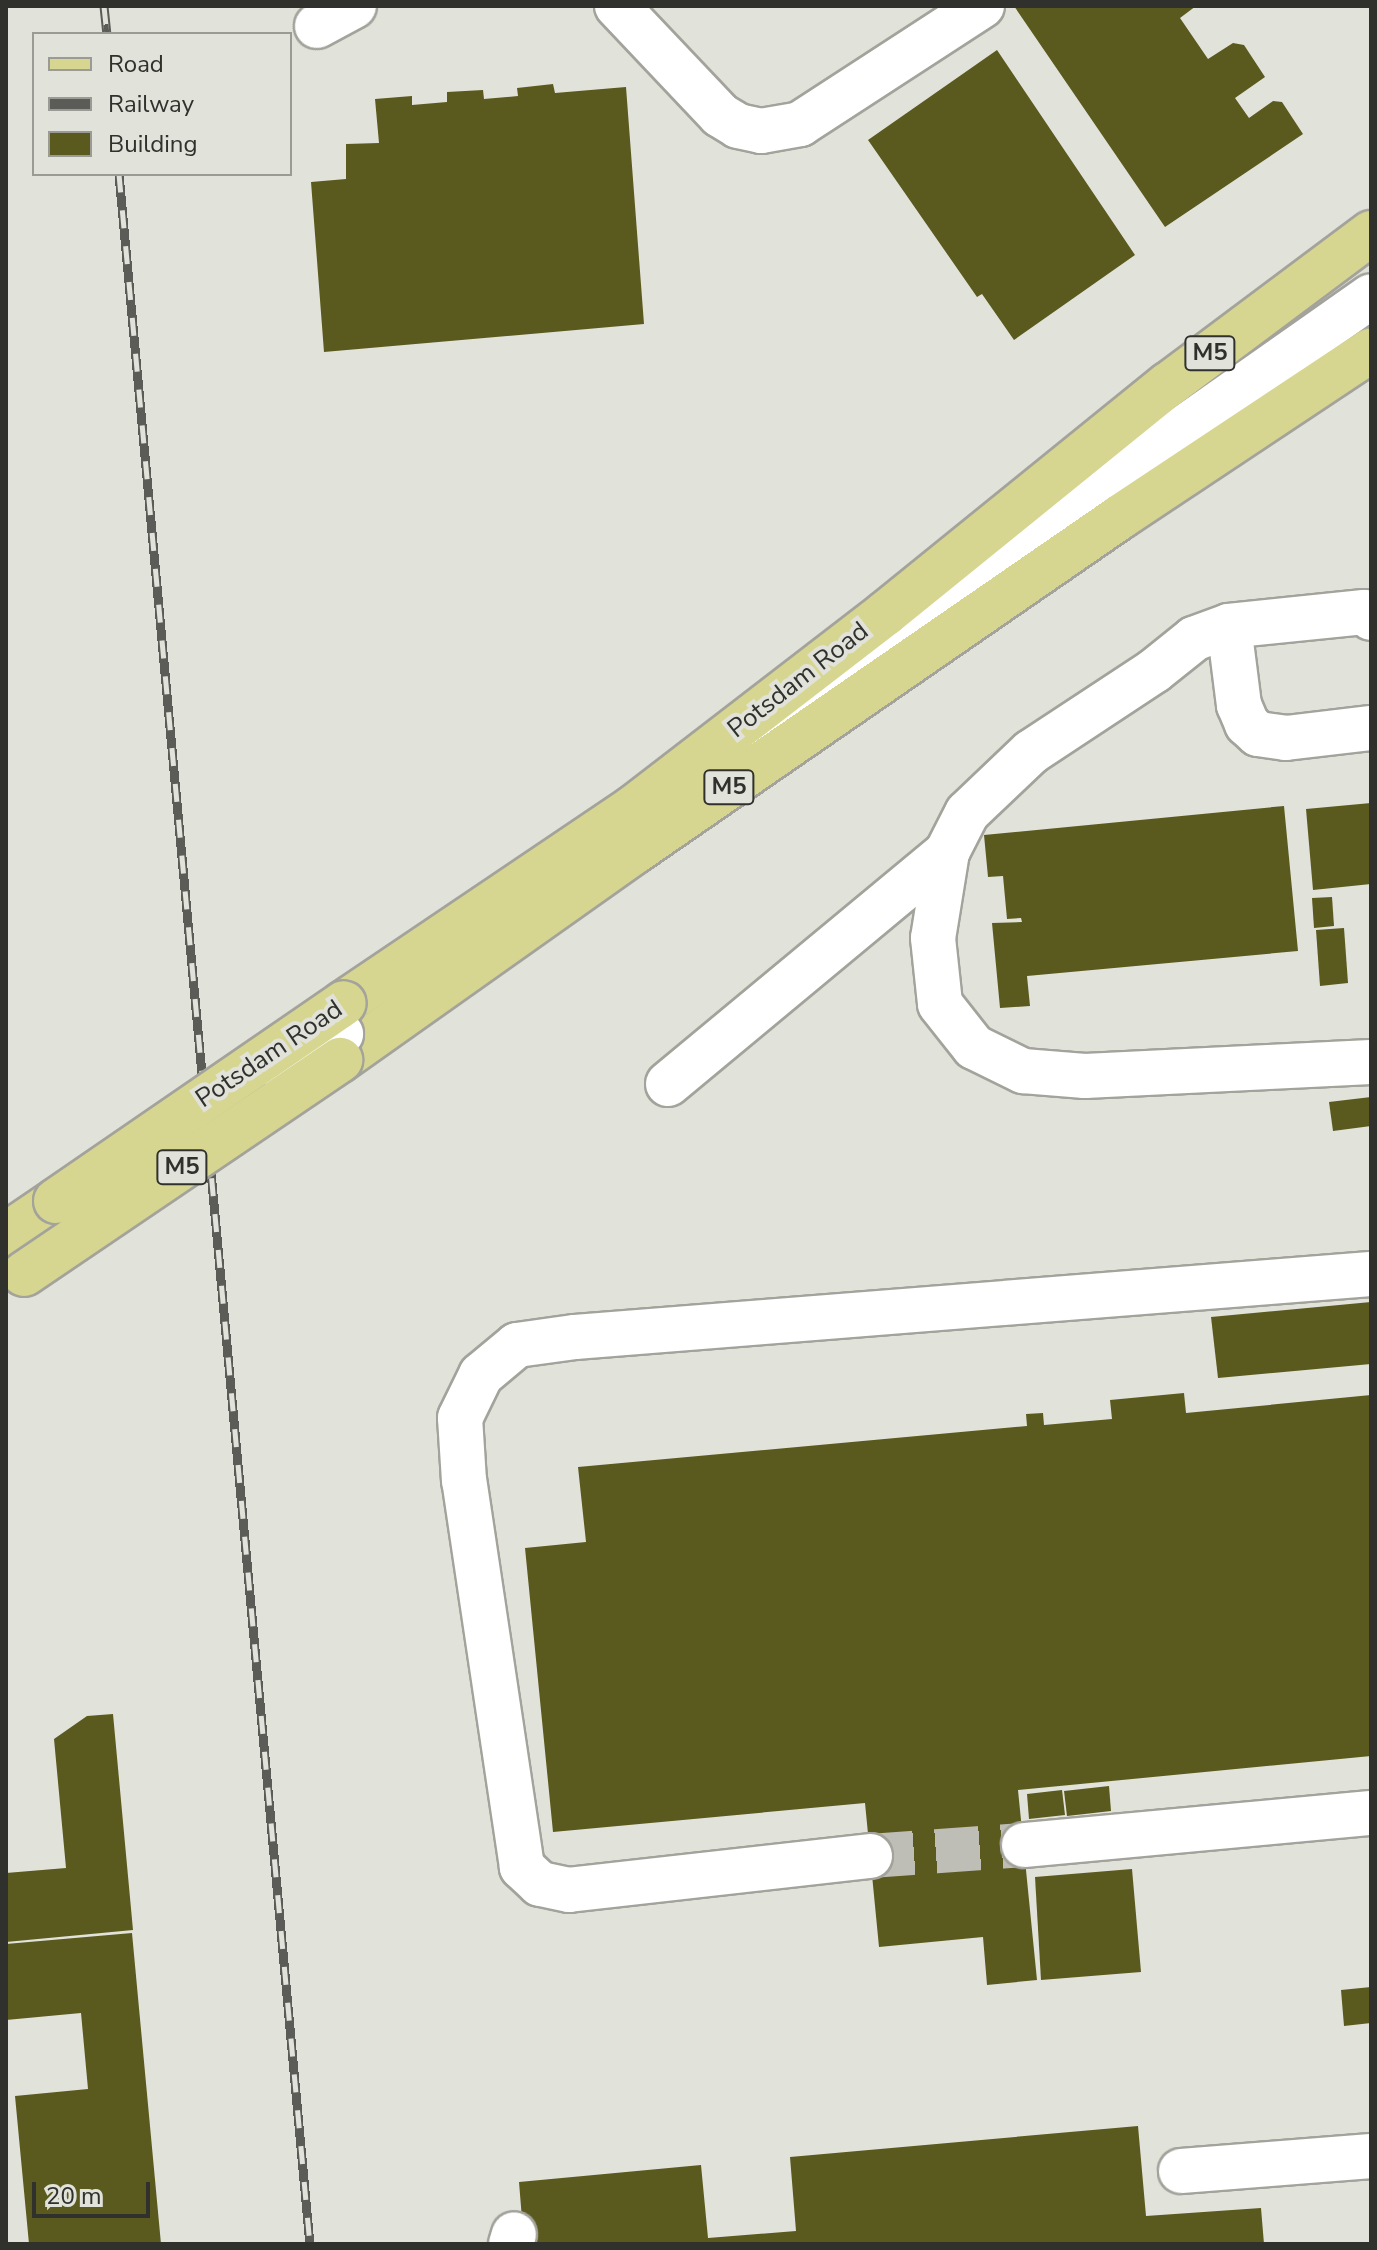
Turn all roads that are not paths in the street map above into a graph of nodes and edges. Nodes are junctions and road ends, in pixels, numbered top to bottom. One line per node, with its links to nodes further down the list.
1 (617, 6): 2 (lane)
2 (982, 6)
3 (1371, 233): 10 (main road, Potsdam Road / M5)
4 (1371, 296): 10 (lane)
5 (1371, 350): 10 (main road, Potsdam Road / M5)
6 (1369, 610): 7 (lane)
7 (1229, 626): 8 (lane); 9 (lane)
8 (1371, 728)
9 (947, 852): 11 (lane); 12 (lane)
10 (342, 1032): 13 (main road, Potsdam Road / M5, bridge); 13 (main road, Potsdam Road / M5, bridge)
11 (1371, 1062)
12 (668, 1084)
13 (14, 1262)
14 (1371, 1274): 17 (lane)
15 (1371, 1813): 16 (lane)
16 (1024, 1845)
17 (870, 1856)
18 (1371, 2156): 19 (lane)
19 (1181, 2171)

